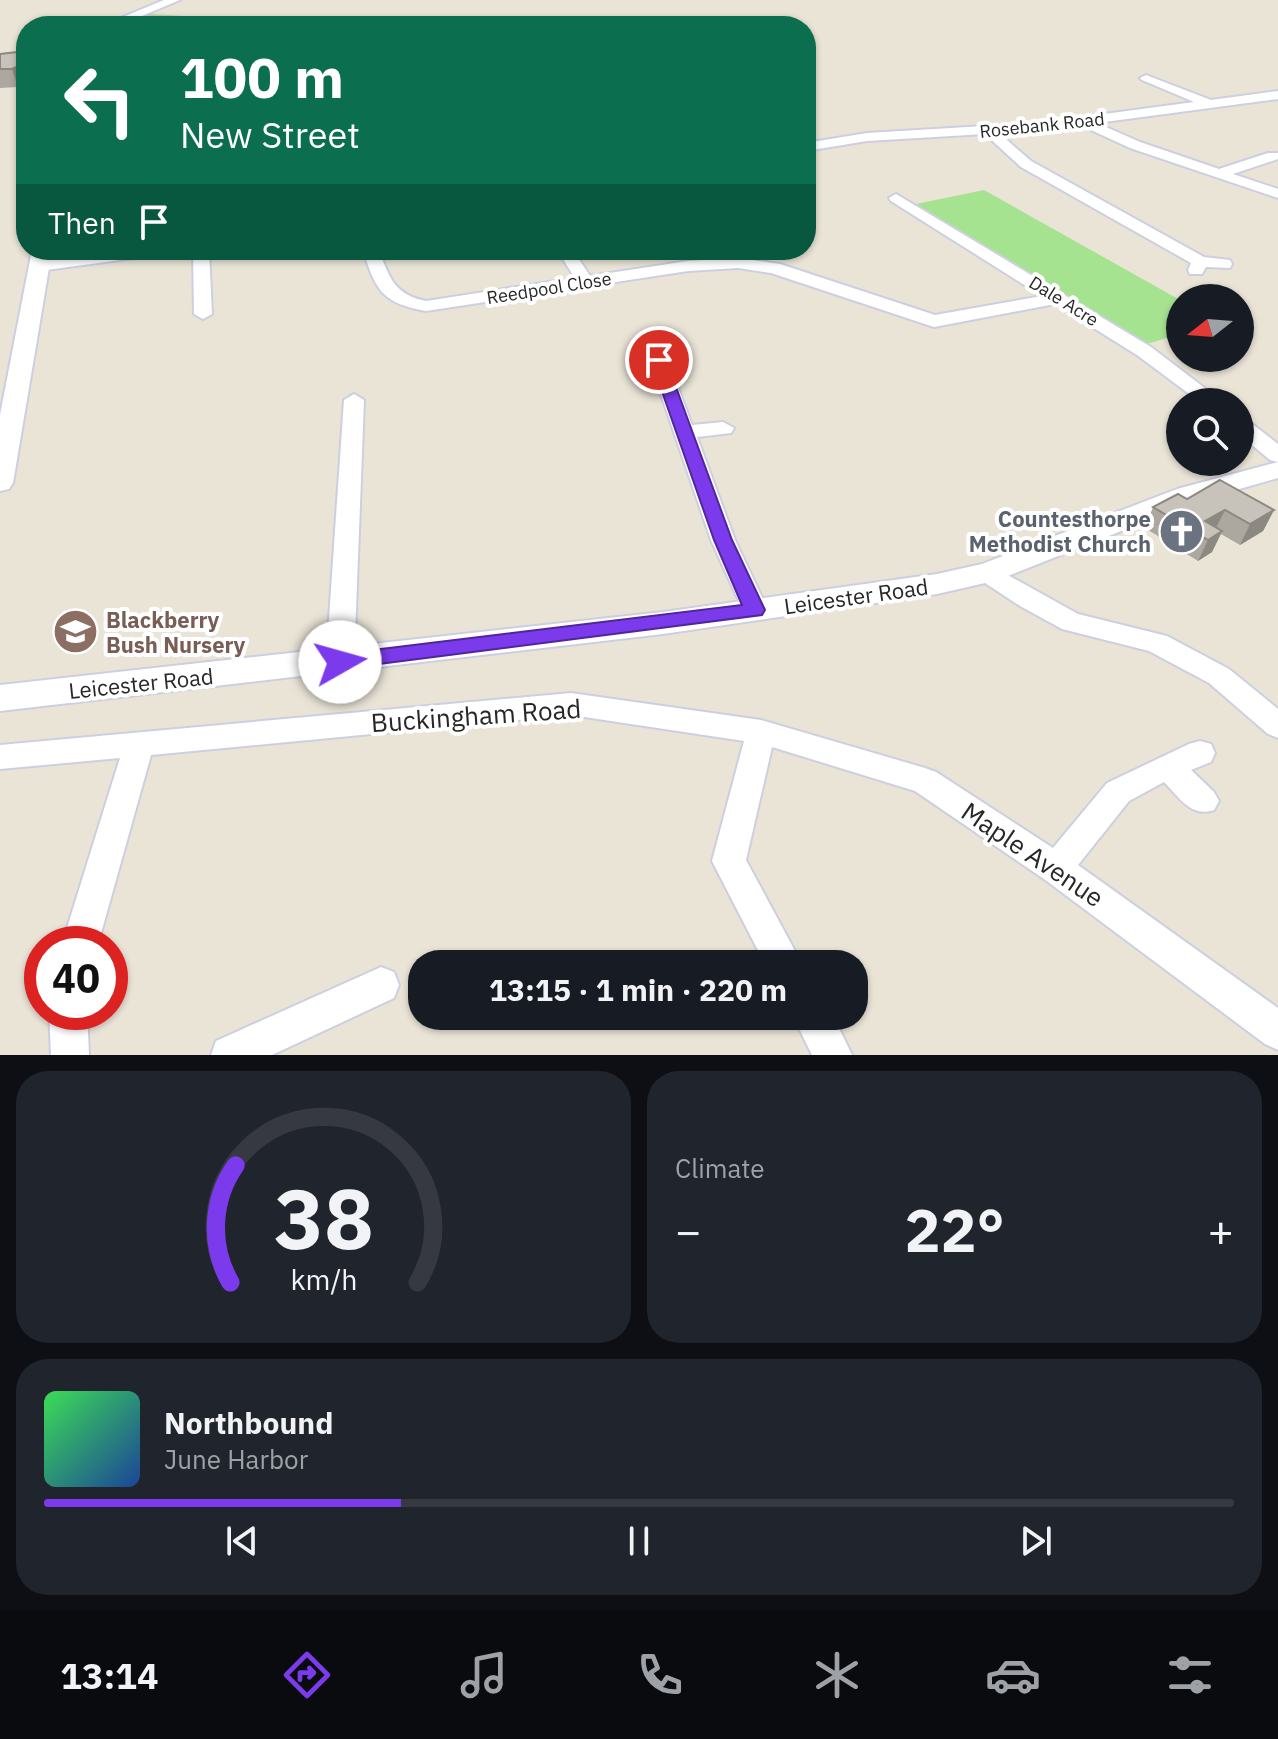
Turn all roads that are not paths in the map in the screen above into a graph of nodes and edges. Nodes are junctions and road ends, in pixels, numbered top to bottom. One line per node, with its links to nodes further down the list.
1 (174, 0): 2 (street)
2 (133, 16)
3 (1162, 75): 5 (street)
4 (1278, 95): 5 (street, Rosebank Road)
5 (1209, 104): 6 (street, Rosebank Road)
6 (1084, 122): 7 (street, Rosebank Road); 10 (street)
7 (990, 132): 8 (street, Rosebank Road); 19 (street)
8 (816, 145)
9 (1273, 155): 10 (street)
10 (1219, 174): 11 (street)
11 (1278, 194)
12 (899, 205): 21 (street, Dale Acre)
13 (40, 260): 31 (street)
14 (201, 260): 22 (street)
15 (374, 260): 20 (street, Reedpool Close)
16 (572, 260): 20 (street)
17 (752, 260): 20 (street, Reedpool Close)
18 (767, 260): 21 (street, Reedpool Close)
19 (1224, 264)
20 (586, 282)
21 (1058, 298): 24 (street, Dale Acre)
22 (204, 318)
23 (652, 342): 27 (street)
24 (1194, 388)
25 (354, 400): 34 (street)
26 (723, 428): 27 (street)
27 (686, 432): 33 (street)
28 (1254, 435): 29 (street)
29 (1278, 455)
30 (1278, 470): 32 (street, Leicester Road)
31 (0, 483)
32 (988, 573): 33 (street, Leicester Road); 36 (street)
33 (755, 610): 34 (street, Leicester Road)
34 (340, 662): 35 (street, Leicester Road)
35 (0, 698)
36 (1278, 726)
37 (761, 732): 38 (street, Buckingham Road); 43 (street, Maple Avenue); 45 (street)
38 (140, 742): 40 (street, Buckingham Road); 44 (street)
39 (1200, 753): 41 (street)
40 (0, 757)
41 (1167, 766): 42 (street); 43 (street)
42 (1203, 801)
43 (1056, 868): 49 (street, Maple Avenue)
44 (85, 926)
45 (777, 950)
46 (381, 985): 51 (street)
47 (69, 1030): 50 (street)
48 (820, 1030): 52 (street)
49 (1278, 1031)
50 (70, 1055)
51 (230, 1055)
52 (833, 1055)

